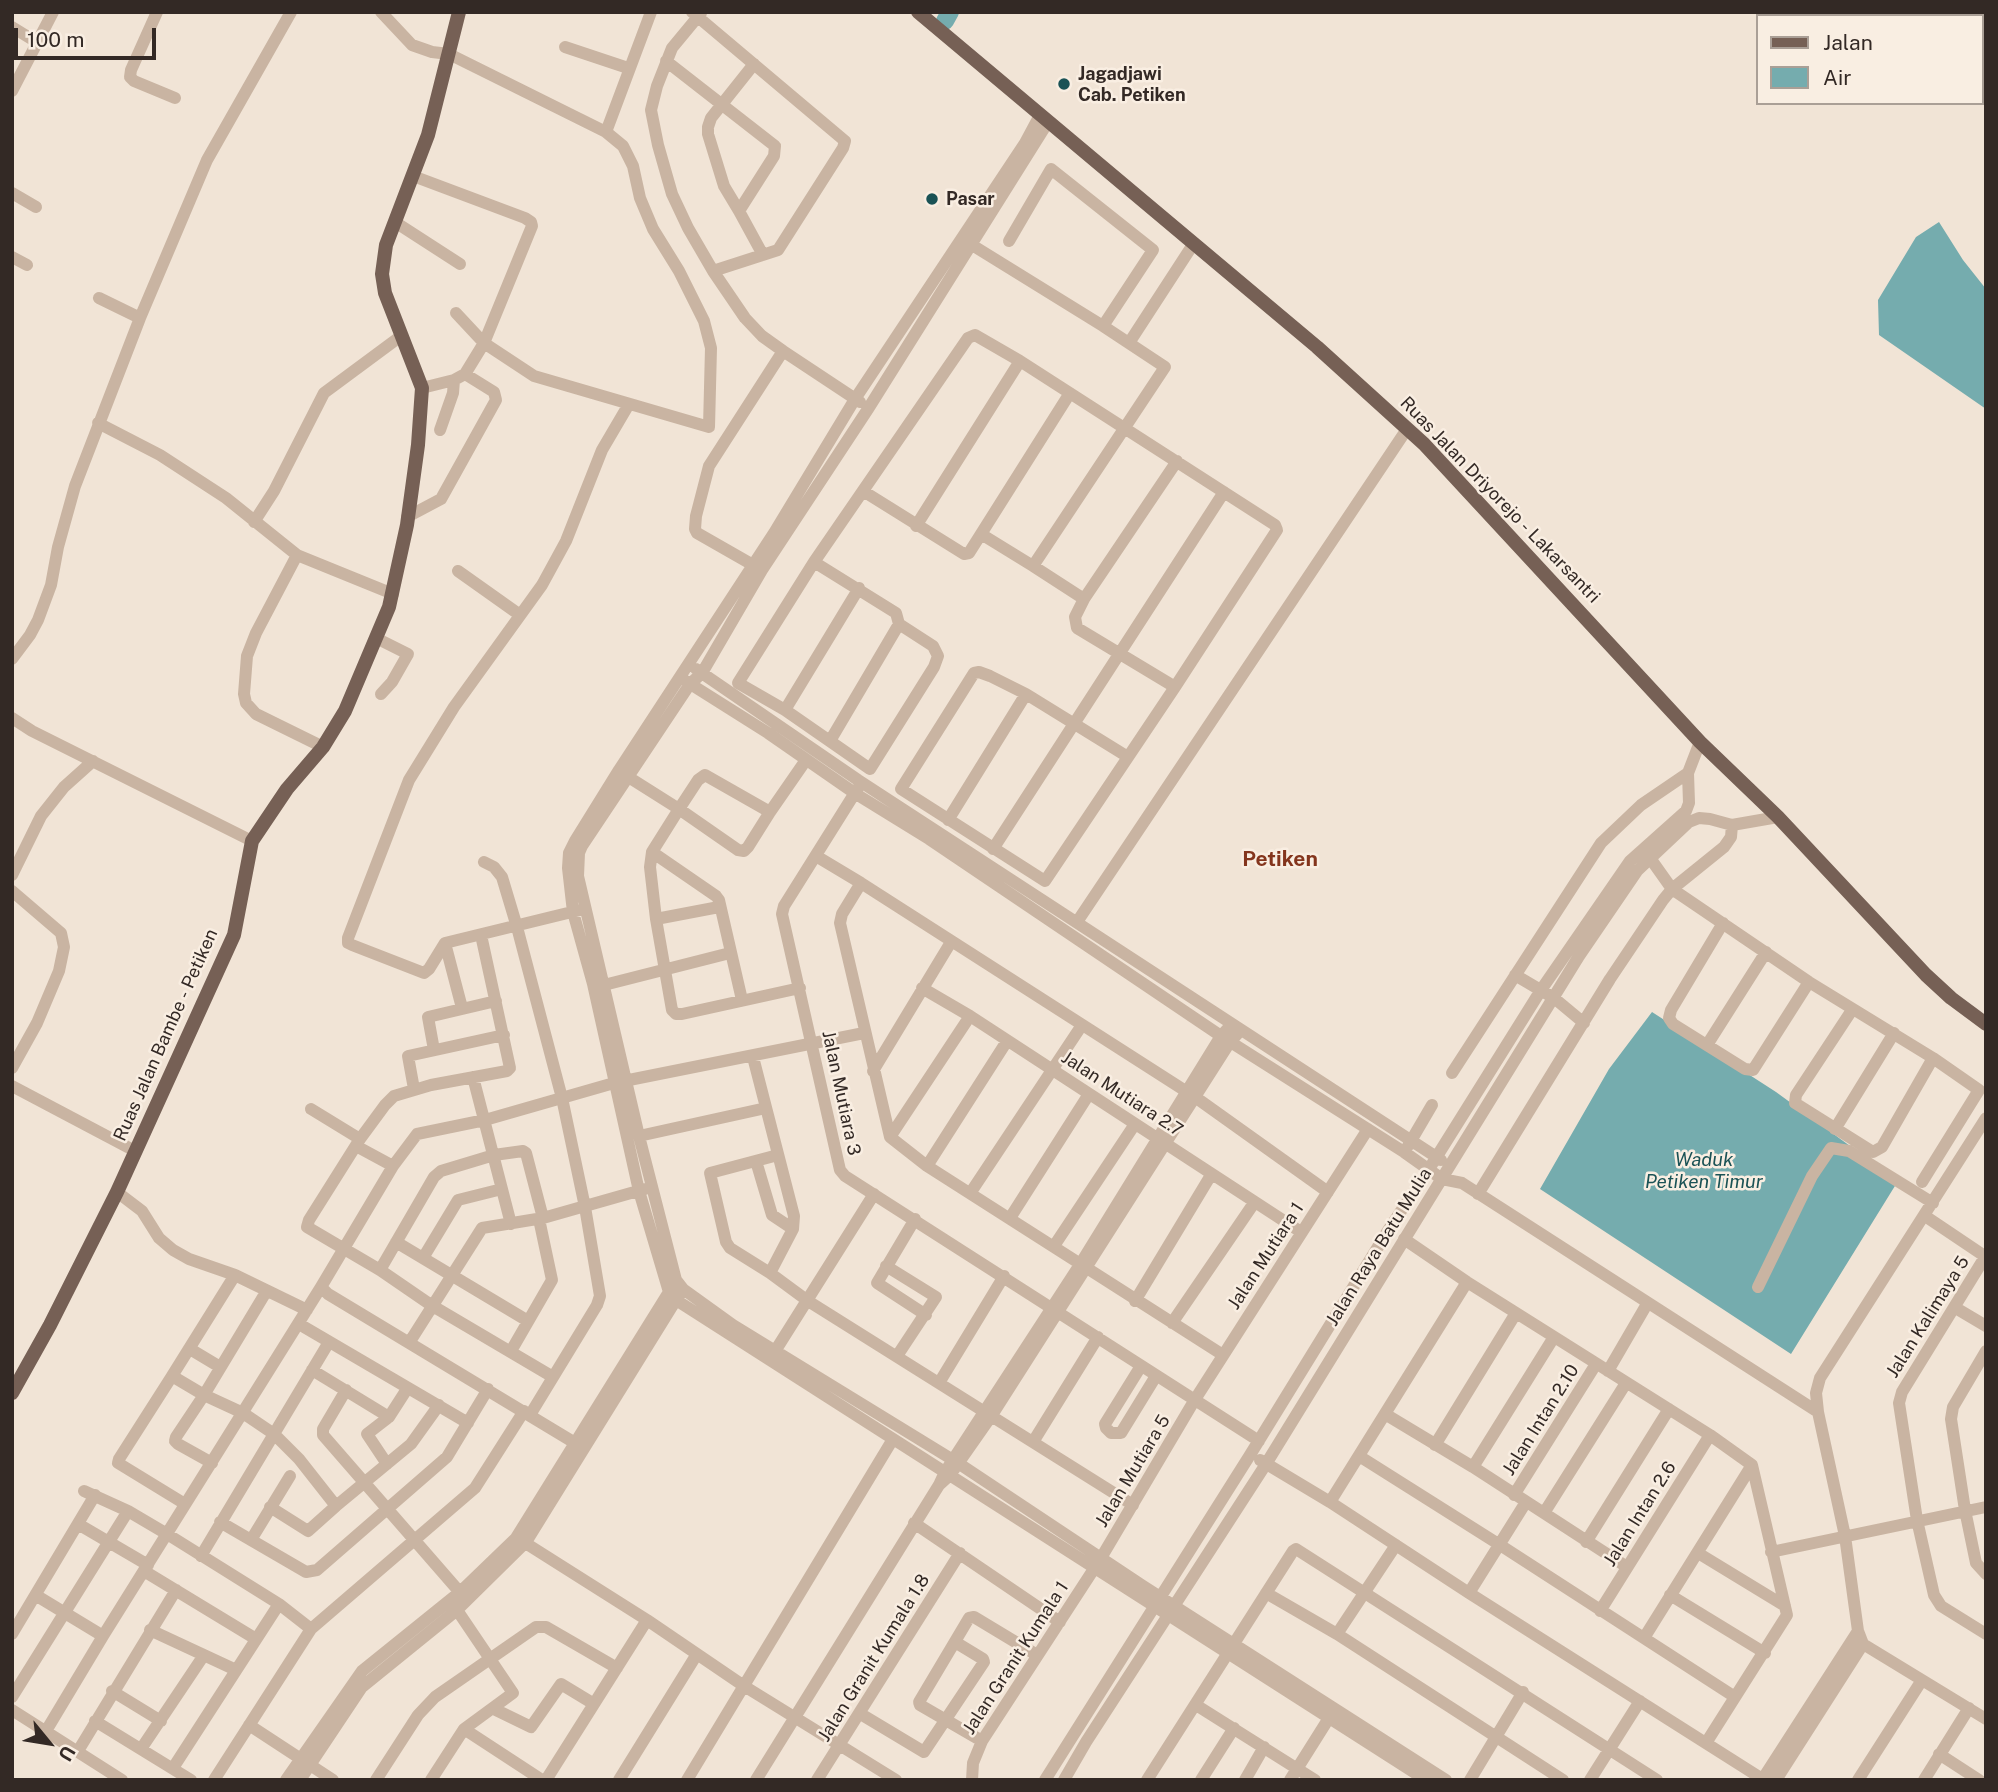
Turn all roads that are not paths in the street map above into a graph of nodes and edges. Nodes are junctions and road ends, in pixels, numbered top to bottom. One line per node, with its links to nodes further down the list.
1 (53, 12): 10 (street)
2 (157, 12): 17 (street)
3 (290, 12): 36 (street)
4 (381, 12): 12 (street)
5 (459, 12): 12 (main road, Ruas Jalan Bambe - Petiken)
6 (651, 12): 15 (street)
7 (918, 12): 19 (main road, Ruas Jalan Driyorejo - Lakarsantri)
8 (697, 14): 13 (street); 14 (street)
9 (12, 27): 10 (street)
10 (38, 43): 16 (street)
11 (565, 47): 15 (street)
12 (449, 54): 20 (street); 21 (main road, Ruas Jalan Bambe - Petiken)
13 (666, 61): 18 (street); 33 (street)
14 (754, 64): 18 (street); 29 (street)
15 (628, 68): 20 (street)
16 (12, 91)
17 (175, 98)
18 (722, 104): 24 (street); 24 (street)
19 (1044, 118): 27 (main road, Ruas Jalan Driyorejo - Lakarsantri); 28 (street); 46 (street)
20 (606, 132): 50 (street)
21 (413, 176): 25 (main road, Ruas Jalan Bambe - Petiken); 39 (street)
22 (12, 193): 23 (street)
23 (36, 207)
24 (739, 211): 29 (street)
25 (395, 222): 31 (street); 38 (main road, Ruas Jalan Bambe - Petiken)
26 (1009, 241): 37 (street)
27 (1194, 243): 40 (street); 52 (main road, Ruas Jalan Driyorejo - Lakarsantri)
28 (972, 245): 37 (street); 48 (street)
29 (763, 255): 33 (street)
30 (12, 257): 32 (street)
31 (460, 264)
32 (27, 265)
33 (713, 271): 41 (street)
34 (99, 298): 36 (street)
35 (456, 313): 39 (street)
36 (140, 318): 49 (street)
37 (1103, 327): 40 (street)
38 (401, 336): 44 (main road, Ruas Jalan Bambe - Petiken); 59 (street)
39 (484, 343): 43 (street); 47 (street)
40 (1129, 343): 51 (street)
41 (783, 351): 46 (street); 54 (street)
42 (1020, 361): 45 (street); 56 (street); 60 (street)
43 (460, 377): 44 (street); 53 (street); 58 (street)
44 (422, 388): 58 (main road, Ruas Jalan Bambe - Petiken)
45 (1070, 393): 51 (street); 61 (street)
46 (855, 399): 48 (street); 62 (street)
47 (629, 404): 50 (street); 71 (street)
48 (868, 408): 62 (street)
49 (98, 423): 59 (street); 75 (street)
50 (709, 427): 54 (street)
51 (1125, 428): 55 (street); 65 (street)
52 (1407, 429): 86 (main road, Ruas Jalan Driyorejo - Lakarsantri); 112 (street)
53 (440, 430)
54 (729, 434): 66 (street)
55 (1177, 461): 57 (street); 70 (street)
56 (863, 491): 60 (street); 64 (street)
57 (1224, 492): 74 (street); 79 (street)
58 (407, 517): 69 (main road, Ruas Jalan Bambe - Petiken)
59 (254, 522): 63 (street)
60 (916, 526): 61 (street)
61 (981, 534): 65 (street)
62 (778, 536): 66 (street)
63 (297, 555): 69 (street); 87 (street)
64 (814, 562): 68 (street); 82 (street)
65 (1033, 566): 70 (street)
66 (758, 568): 76 (street); 77 (street)
67 (458, 571): 71 (street)
68 (859, 589): 72 (street); 82 (street)
69 (393, 594): 73 (main road, Ruas Jalan Bambe - Petiken)
70 (1084, 599): 74 (street)
71 (520, 615): 117 (street)
72 (899, 625): 85 (street); 85 (street)
73 (376, 638): 80 (street); 87 (main road, Ruas Jalan Bambe - Petiken)
74 (1120, 652): 79 (street); 84 (street)
75 (12, 659)
76 (688, 665): 77 (street); 78 (street)
77 (702, 673): 78 (street); 93 (street)
78 (685, 681): 89 (street); 91 (street)
79 (1175, 687): 88 (street)
80 (381, 694)
81 (1026, 694): 84 (street); 97 (street); 97 (street)
82 (785, 710): 85 (street)
83 (12, 718): 90 (street)
84 (1075, 722): 88 (street); 100 (street)
85 (830, 741)
86 (1700, 742): 92 (street); 96 (main road, Ruas Jalan Driyorejo - Lakarsantri)
87 (323, 747): 99 (main road, Ruas Jalan Bambe - Petiken)
88 (1128, 757): 100 (street)
89 (806, 760): 93 (street); 95 (street)
90 (93, 761): 99 (street); 105 (street)
91 (623, 773): 94 (street); 110 (street)
92 (1688, 773): 121 (street); 126 (street)
93 (859, 788): 102 (street, Jalan Mutiara 3); 112 (street); 140 (street)
94 (679, 809): 95 (street); 95 (street); 101 (street)
95 (770, 812)
96 (1778, 817): 98 (street, Jalan Raya Batu Mulia); 134 (main road, Ruas Jalan Driyorejo - Lakarsantri)
97 (948, 820): 100 (street)
98 (1732, 825): 103 (street, Jalan Raya Batu Mulia); 107 (street)
99 (252, 841): 171 (main road, Ruas Jalan Bambe - Petiken)
100 (993, 849)
101 (652, 852): 109 (street); 111 (street)
102 (816, 856): 106 (street); 124 (street, Jalan Mutiara 3)
103 (1650, 858): 107 (street); 127 (street, Jalan Raya Batu Mulia)
104 (484, 862): 114 (street)
105 (12, 875)
106 (861, 883): 116 (street); 137 (street)
107 (1672, 889): 113 (street); 133 (street)
108 (12, 891): 147 (street)
109 (719, 907): 111 (street); 119 (street)
110 (579, 911): 114 (street); 123 (street)
111 (656, 919): 120 (street)
112 (1077, 922): 136 (street)
113 (1723, 923): 118 (street); 143 (street)
114 (517, 927): 115 (street); 157 (street)
115 (481, 935): 117 (street); 129 (street)
116 (951, 942): 125 (street); 135 (street)
117 (445, 943): 130 (street)
118 (1766, 952): 122 (street); 143 (street)
119 (730, 953): 120 (street); 128 (street)
120 (663, 970): 123 (street); 128 (street)
121 (1515, 975): 126 (street); 150 (street)
122 (1810, 982): 131 (street); 143 (street)
123 (599, 984): 152 (street)
124 (800, 988): 128 (street); 142 (street, Jalan Mutiara 3)
125 (922, 988): 132 (street, Jalan Mutiara 2.7); 149 (street)
126 (1541, 990): 127 (street); 174 (street)
127 (1554, 998): 133 (street); 178 (street, Jalan Raya Batu Mulia)
128 (742, 1000)
129 (496, 1001): 130 (street); 139 (street)
130 (462, 1008): 144 (street)
131 (1852, 1010): 138 (street); 165 (street)
132 (970, 1016): 141 (street, Jalan Mutiara 2.7); 167 (street)
133 (1584, 1023): 190 (street)
134 (1986, 1024)
135 (1082, 1025): 148 (street); 156 (street)
136 (1237, 1027): 140 (street); 170 (street)
137 (864, 1033): 142 (street); 149 (street)
138 (1894, 1033): 146 (street); 165 (street)
139 (504, 1035): 144 (street); 151 (street)
140 (1225, 1039): 156 (street); 164 (street)
141 (1007, 1041): 148 (street, Jalan Mutiara 2.7); 177 (street)
142 (812, 1043): 145 (street); 189 (street, Jalan Mutiara 3)
143 (1707, 1045)
144 (434, 1050): 154 (street)
145 (752, 1056): 152 (street); 159 (street)
146 (1933, 1058): 165 (street); 182 (street)
147 (12, 1068)
148 (1053, 1069): 155 (street, Jalan Mutiara 2.7); 187 (street)
149 (873, 1071): 167 (street)
150 (1452, 1073)
151 (473, 1077): 154 (street); 162 (street)
152 (620, 1082): 157 (street); 166 (street); 185 (street)
153 (12, 1086): 171 (street)
154 (414, 1089): 169 (street)
155 (1089, 1094): 163 (street, Jalan Mutiara 2.7); 196 (street)
156 (1191, 1095): 168 (street); 188 (street)
157 (562, 1098): 162 (street); 193 (street)
158 (1433, 1105): 170 (street)
159 (766, 1108): 166 (street); 173 (street)
160 (311, 1109): 169 (street)
161 (1986, 1118): 191 (street)
162 (485, 1119): 172 (street); 176 (street)
163 (1135, 1124): 168 (street, Jalan Mutiara 2.7); 203 (street)
164 (1368, 1129): 170 (street); 188 (street, Jalan Mutiara 1)
165 (1835, 1129)
166 (639, 1136): 185 (street)
167 (890, 1138): 177 (street)
168 (1161, 1141): 180 (street, Jalan Mutiara 2.7); 207 (street)
169 (358, 1143): 176 (street); 204 (street)
170 (1408, 1147): 174 (street); 179 (street)
171 (135, 1151): 186 (main road, Ruas Jalan Bambe - Petiken)
172 (494, 1155): 184 (street); 195 (street); 202 (street)
173 (778, 1155): 175 (street); 199 (street)
174 (1436, 1157): 178 (street); 179 (street)
175 (756, 1161): 199 (street); 210 (street)
176 (393, 1166): 204 (street)
177 (928, 1166): 187 (street)
178 (1450, 1166): 181 (street, Jalan Raya Batu Mulia); 183 (street)
179 (1429, 1169): 181 (street); 270 (street)
180 (1211, 1175): 192 (street, Jalan Mutiara 2.7); 220 (street)
181 (1442, 1179): 183 (street); 201 (street, Jalan Raya Batu Mulia)
182 (1922, 1182)
183 (1462, 1183): 190 (street)
184 (502, 1189): 198 (street); 206 (street)
185 (645, 1189): 193 (street); 217 (street)
186 (117, 1192): 211 (street); 255 (main road, Ruas Jalan Bambe - Petiken)
187 (971, 1192): 196 (street)
188 (1328, 1192): 200 (street, Jalan Mutiara 1)
189 (874, 1194): 197 (street, Jalan Mutiara 3); 219 (street)
190 (1478, 1194): 221 (street)
191 (1933, 1202): 194 (street); 216 (street)
192 (1254, 1203): 200 (street, Jalan Mutiara 2.7); 229 (street)
193 (585, 1207): 195 (street); 249 (street)
194 (1925, 1216): 205 (street); 260 (street)
195 (541, 1218): 198 (street); 228 (street)
196 (1010, 1218): 203 (street)
197 (915, 1219): 208 (street); 213 (street, Jalan Mutiara 3)
198 (511, 1224): 212 (street)
199 (793, 1229): 210 (street)
200 (1301, 1232): 240 (street, Jalan Mutiara 1)
201 (1404, 1239): 214 (street); 279 (street, Jalan Raya Batu Mulia)
202 (396, 1242): 206 (street); 209 (street)
203 (1054, 1246): 207 (street)
204 (343, 1249): 209 (street); 215 (street)
205 (1985, 1257): 223 (street, Jalan Kalimaya 5)
206 (423, 1258): 212 (street)
207 (1084, 1265): 220 (street); 225 (street)
208 (886, 1266): 227 (street); 227 (street)
209 (380, 1270): 222 (street)
210 (770, 1273): 219 (street)
211 (235, 1275): 218 (street); 236 (street)
212 (450, 1276): 222 (street); 228 (street)
213 (1004, 1276): 225 (street, Jalan Mutiara 3); 250 (street)
214 (1467, 1282): 226 (street); 264 (street)
215 (321, 1287): 224 (street); 235 (street)
216 (1758, 1287)
217 (676, 1290): 239 (street); 273 (street)
218 (267, 1292): 224 (street); 244 (street)
219 (808, 1301): 239 (street); 241 (street)
220 (1135, 1301): 229 (street)
221 (1647, 1304): 246 (street); 260 (street)
222 (431, 1305): 235 (street); 237 (street)
223 (1954, 1307): 231 (street); 296 (street, Jalan Kalimaya 5)
224 (307, 1310): 230 (street)
225 (1055, 1310): 232 (street, Jalan Mutiara 3); 263 (street)
226 (1516, 1313): 233 (street); 272 (street)
227 (926, 1315): 241 (street)
228 (528, 1321): 237 (street)
229 (1172, 1323): 240 (street)
230 (299, 1324): 234 (street); 261 (street)
231 (1986, 1325)
232 (1098, 1337): 243 (street, Jalan Mutiara 3); 271 (street)
233 (1554, 1337): 242 (street); 281 (street)
234 (329, 1342): 245 (street); 252 (street)
235 (409, 1343): 253 (street)
236 (190, 1349): 244 (street); 247 (street)
237 (511, 1351): 249 (street)
238 (1986, 1351): 293 (street)
239 (773, 1355): 269 (street); 276 (street)
240 (1223, 1355): 257 (street, Jalan Mutiara 1)
241 (897, 1356): 250 (street)
242 (1596, 1364): 246 (street); 285 (street, Jalan Intan 2.10)
243 (1141, 1366): 248 (street, Jalan Mutiara 3); 248 (street)
244 (219, 1367): 256 (street)
245 (312, 1370): 254 (street); 267 (street)
246 (1608, 1371): 251 (street)
247 (172, 1376): 256 (street); 287 (street)
248 (1156, 1376): 257 (street, Jalan Mutiara 3)
249 (553, 1377): 262 (street)
250 (939, 1383): 263 (street)
251 (1626, 1383): 259 (street); 295 (street)
252 (407, 1389): 258 (street); 265 (street)
253 (488, 1389): 262 (street); 266 (street)
254 (346, 1390): 265 (street); 284 (street)
255 (12, 1393)
256 (204, 1395): 261 (street); 277 (street)
257 (1194, 1401): 270 (street, Jalan Mutiara 3); 288 (street, Jalan Mutiara 5)
258 (439, 1405): 266 (street); 278 (street)
259 (1670, 1409): 268 (street); 306 (street)
260 (1818, 1412): 301 (street)
261 (243, 1413): 267 (street); 277 (street)
262 (527, 1413): 273 (street); 304 (street)
263 (989, 1413): 271 (street); 276 (street)
264 (1385, 1414): 272 (street); 275 (street)
265 (389, 1417): 278 (street)
266 (468, 1423): 292 (street)
267 (274, 1434): 289 (street); 297 (street)
268 (1710, 1435): 280 (street); 314 (street, Jalan Intan 2.6)
269 (893, 1439): 282 (street); 353 (street)
270 (1259, 1441): 274 (street)
271 (1033, 1442): 288 (street)
272 (1435, 1445): 281 (street)
273 (580, 1446): 303 (street)
274 (1250, 1455): 279 (street); 324 (street)
275 (1359, 1457): 286 (street); 308 (street)
276 (955, 1462): 282 (street); 313 (street)
277 (212, 1463): 287 (street)
278 (387, 1464): 284 (street)
279 (1266, 1464): 286 (street); 326 (street, Jalan Raya Batu Mulia)
280 (1752, 1465): 309 (street); 311 (street)
281 (1473, 1467): 285 (street)
282 (948, 1473): 298 (street); 313 (street)
283 (289, 1476): 290 (street)
284 (364, 1483): 289 (street); 292 (street)
285 (1520, 1498): 295 (street); 308 (street, Jalan Intan 2.10)
286 (1331, 1502): 307 (street)
287 (185, 1504): 300 (street)
288 (1133, 1505): 313 (street, Jalan Mutiara 5)
289 (336, 1506): 290 (street)
290 (270, 1507): 302 (street)
291 (1986, 1507): 293 (street)
292 (387, 1510): 302 (street); 304 (street)
293 (1965, 1510): 296 (street); 316 (street)
294 (128, 1511): 299 (street); 300 (street); 305 (street)
295 (1544, 1513): 306 (street)
296 (1917, 1520): 301 (street); 338 (street, Jalan Kalimaya 5)
297 (220, 1522): 302 (street); 312 (street)
298 (914, 1523): 310 (street); 365 (street)
299 (78, 1524): 305 (street); 322 (street)
300 (167, 1534): 312 (street); 315 (street)
301 (1845, 1536): 309 (street); 335 (street)
302 (251, 1540)
303 (521, 1540): 323 (street); 331 (street)
304 (415, 1541): 323 (street); 333 (street)
305 (106, 1542): 315 (street); 328 (street)
306 (1586, 1542): 314 (street)
307 (1396, 1545): 318 (street); 320 (street)
308 (1500, 1545): 320 (street, Jalan Intan 2.10); 329 (street)
309 (1771, 1552): 327 (street)
310 (960, 1553): 332 (street); 364 (street, Jalan Granit Kumala 1.8)
311 (1698, 1553): 321 (street); 327 (street)
312 (201, 1556): 325 (street)
313 (1097, 1563): 324 (street); 332 (street, Jalan Granit Kumala 1)
314 (1627, 1567): 329 (street, Jalan Intan 2.6)
315 (146, 1568): 317 (street); 339 (street)
316 (1986, 1574)
317 (176, 1590): 334 (street); 341 (street)
318 (1365, 1591): 319 (street); 337 (street); 355 (street)
319 (1266, 1593): 337 (street); 344 (street)
320 (1469, 1593): 358 (street)
321 (1670, 1595): 340 (street); 345 (street)
322 (37, 1596): 328 (street); 336 (street)
323 (461, 1600): 349 (street); 384 (street)
324 (1156, 1601): 326 (street); 330 (street); 388 (street)
325 (279, 1604): 333 (street); 341 (street)
326 (1176, 1605): 330 (street, Jalan Raya Batu Mulia); 344 (street)
327 (1785, 1606): 345 (street)
328 (63, 1611): 339 (street); 356 (street)
329 (1600, 1611): 340 (street)
330 (1167, 1616): 344 (street); 406 (street, Jalan Raya Batu Mulia)
331 (647, 1620): 346 (street); 350 (street)
332 (1060, 1622): 348 (street, Jalan Granit Kumala 1)
333 (312, 1629): 371 (street)
334 (150, 1630): 347 (street); 354 (street)
335 (1858, 1631): 343 (street); 389 (street)
336 (12, 1634)
337 (1337, 1634): 375 (street)
338 (1986, 1634)
339 (103, 1636): 374 (street)
340 (1644, 1638): 357 (street)
341 (256, 1639): 351 (street)
342 (955, 1642): 348 (street); 368 (street); 368 (street)
343 (1863, 1644): 352 (street); 389 (street)
344 (1231, 1649): 360 (street); 366 (street); 412 (street)
345 (1765, 1653): 357 (street)
346 (698, 1654): 353 (street); 399 (street)
347 (204, 1655): 351 (street); 370 (street)
348 (1037, 1655): 376 (street, Jalan Granit Kumala 1)
349 (491, 1658): 350 (street); 362 (street); 396 (street)
350 (617, 1668): 359 (street)
351 (236, 1670): 386 (street)
352 (1922, 1680): 361 (street); 417 (street)
353 (744, 1686): 365 (street); 400 (street)
354 (113, 1691): 369 (street); 370 (street)
355 (1522, 1692): 375 (street); 381 (street)
356 (12, 1697)
357 (1735, 1697): 377 (street)
358 (1640, 1701): 377 (street); 381 (street)
359 (594, 1704): 362 (street); 398 (street)
360 (1196, 1705): 372 (street); 407 (street)
361 (1969, 1708): 367 (street); 383 (street)
362 (494, 1709): 373 (street)
363 (12, 1710): 374 (street)
364 (859, 1713): 368 (street); 378 (street, Jalan Granit Kumala 1.8)
365 (795, 1718): 378 (street); 401 (street)
366 (1329, 1718): 387 (street); 411 (street)
367 (1986, 1719)
368 (946, 1720): 376 (street)
369 (95, 1721): 380 (street); 382 (street)
370 (161, 1721): 380 (street)
371 (249, 1726): 384 (street); 392 (street)
372 (1234, 1728): 379 (street); 408 (street)
373 (464, 1729): 397 (street); 398 (street)
374 (46, 1731): 382 (street)
375 (1495, 1737): 413 (street); 414 (street)
376 (982, 1741): 385 (street, Jalan Granit Kumala 1)
377 (1706, 1743): 389 (street)
378 (841, 1745): 402 (street, Jalan Granit Kumala 1.8); 403 (street)
379 (1264, 1747): 387 (street); 409 (street)
380 (141, 1749): 386 (street)
381 (1610, 1749): 415 (street); 416 (street)
382 (78, 1751): 390 (street)
383 (1939, 1754): 418 (street); 419 (street)
384 (305, 1761): 393 (street); 394 (street); 395 (street)
385 (973, 1763): 404 (street); 405 (street, Jalan Granit Kumala 1)
386 (173, 1768): 391 (street)
387 (1294, 1774): 410 (street)
388 (1047, 1779)
389 (1766, 1779)
390 (122, 1780)
391 (191, 1780)
392 (214, 1780)
393 (286, 1780)
394 (300, 1780)
395 (332, 1780)
396 (376, 1780)
397 (431, 1780)
398 (544, 1780)
399 (619, 1780)
400 (687, 1780)
401 (755, 1780)
402 (817, 1780)
403 (896, 1780)
404 (962, 1780)
405 (972, 1780)
406 (1064, 1780)
407 (1147, 1780)
408 (1201, 1780)
409 (1245, 1780)
410 (1315, 1780)
411 (1426, 1780)
412 (1446, 1780)
413 (1470, 1780)
414 (1563, 1780)
415 (1590, 1780)
416 (1657, 1780)
417 (1858, 1780)
418 (1924, 1780)
419 (1979, 1780)

